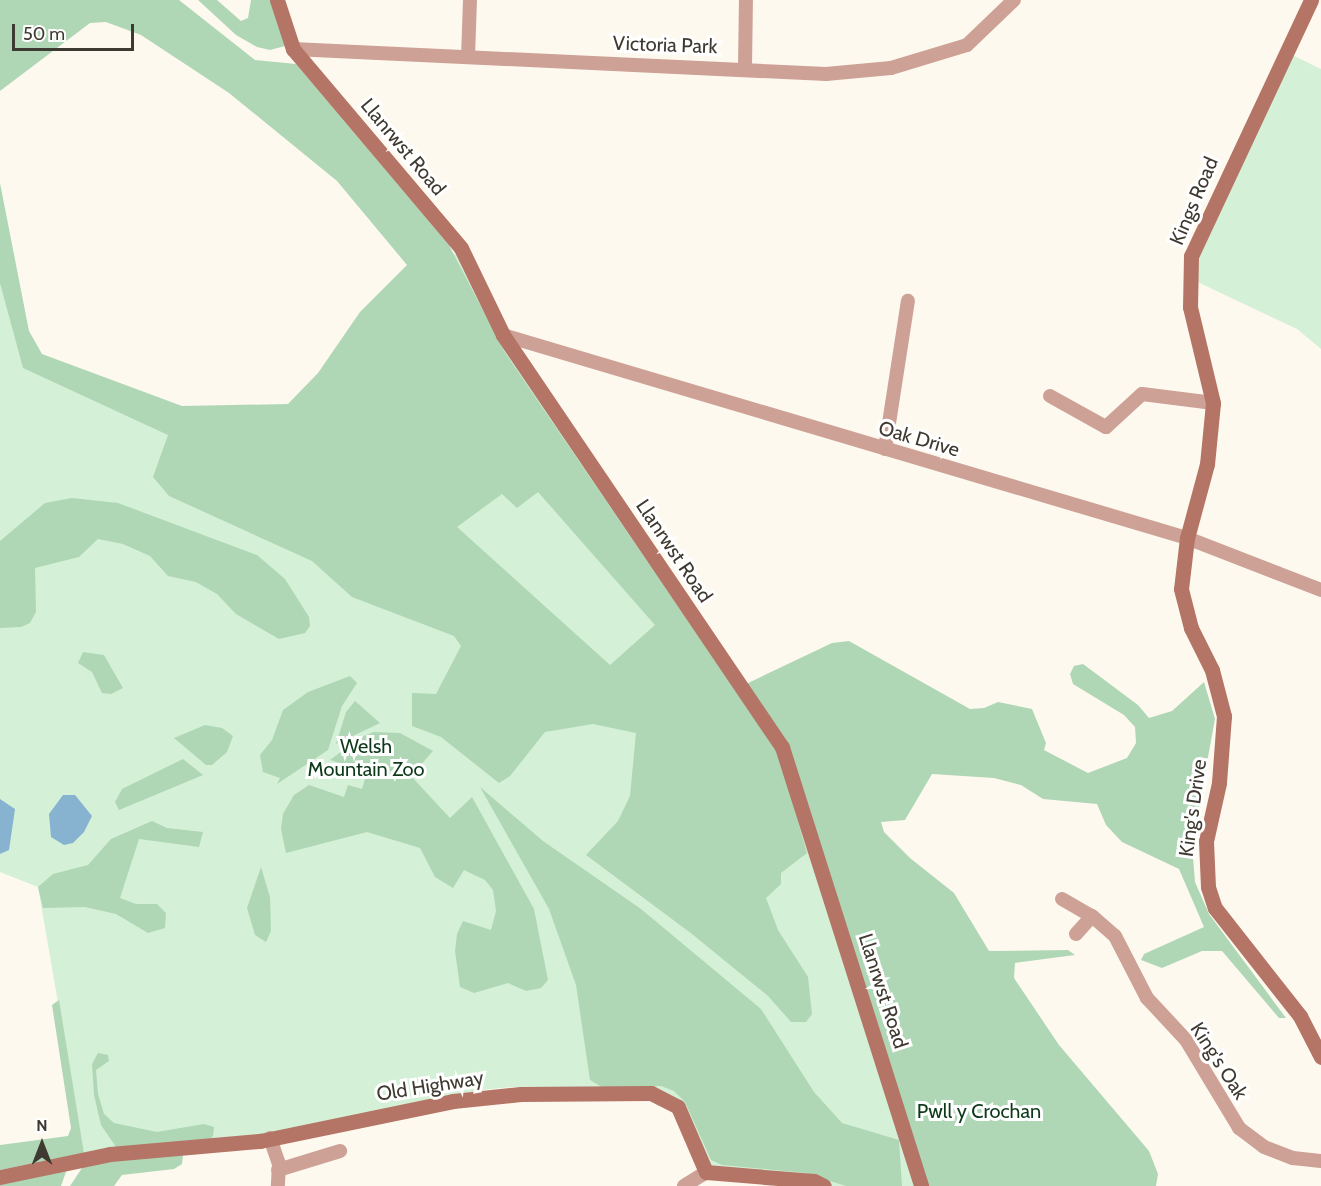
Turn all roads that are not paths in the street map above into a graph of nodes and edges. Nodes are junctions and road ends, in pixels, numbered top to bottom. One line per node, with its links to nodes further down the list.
1 (277, 0): 6 (street, Llanrwst Road)
2 (470, 0): 7 (street)
3 (746, 0): 8 (street)
4 (1014, 0): 8 (street, Victoria Park)
5 (1311, 0): 12 (street, Kings Road)
6 (292, 48): 7 (street, Victoria Park); 10 (street, Llanrwst Road)
7 (468, 57): 8 (street, Victoria Park)
8 (745, 68)
9 (908, 301): 13 (street)
10 (503, 335): 13 (street, Oak Drive); 29 (street, Llanrwst Road)
11 (1050, 396): 12 (street)
12 (1213, 403): 14 (street, Kings Road)
13 (885, 449): 14 (street, Oak Drive)
14 (1187, 538): 15 (street, Oak Drive); 19 (street, King's Drive)
15 (1321, 590)
16 (1062, 899): 17 (street, King's Oak)
17 (1092, 916): 18 (street); 22 (street, King's Oak)
18 (1076, 934)
19 (1321, 1057)
20 (270, 1138): 23 (street); 24 (street, Old Highway); 25 (street, Old Highway)
21 (340, 1151): 23 (street)
22 (1321, 1161)
23 (278, 1170): 26 (street)
24 (706, 1172): 27 (street); 28 (street)
25 (0, 1177)
26 (278, 1186)
27 (684, 1186)
28 (824, 1186)
29 (921, 1186)

